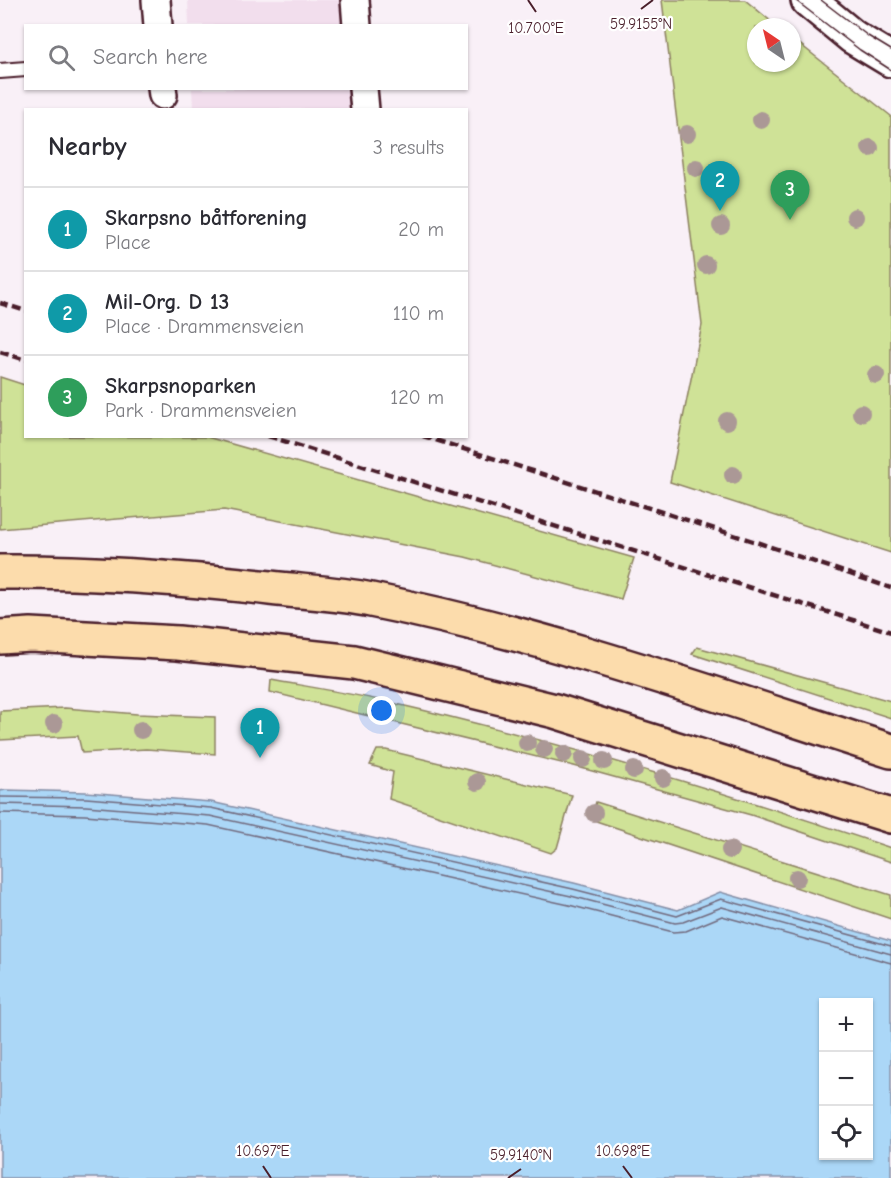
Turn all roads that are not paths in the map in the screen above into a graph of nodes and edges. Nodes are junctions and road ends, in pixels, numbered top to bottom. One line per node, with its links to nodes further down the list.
1 (156, 0): 4 (street)
2 (355, 0): 5 (street)
3 (808, 0): 6 (street)
4 (158, 24)
5 (357, 24)
6 (891, 60)
7 (24, 69): 8 (lane)
8 (0, 71)
9 (363, 90): 10 (street)
10 (364, 108)
11 (0, 572): 13 (highway)
12 (0, 637): 14 (highway)
13 (891, 751)
14 (891, 816)

